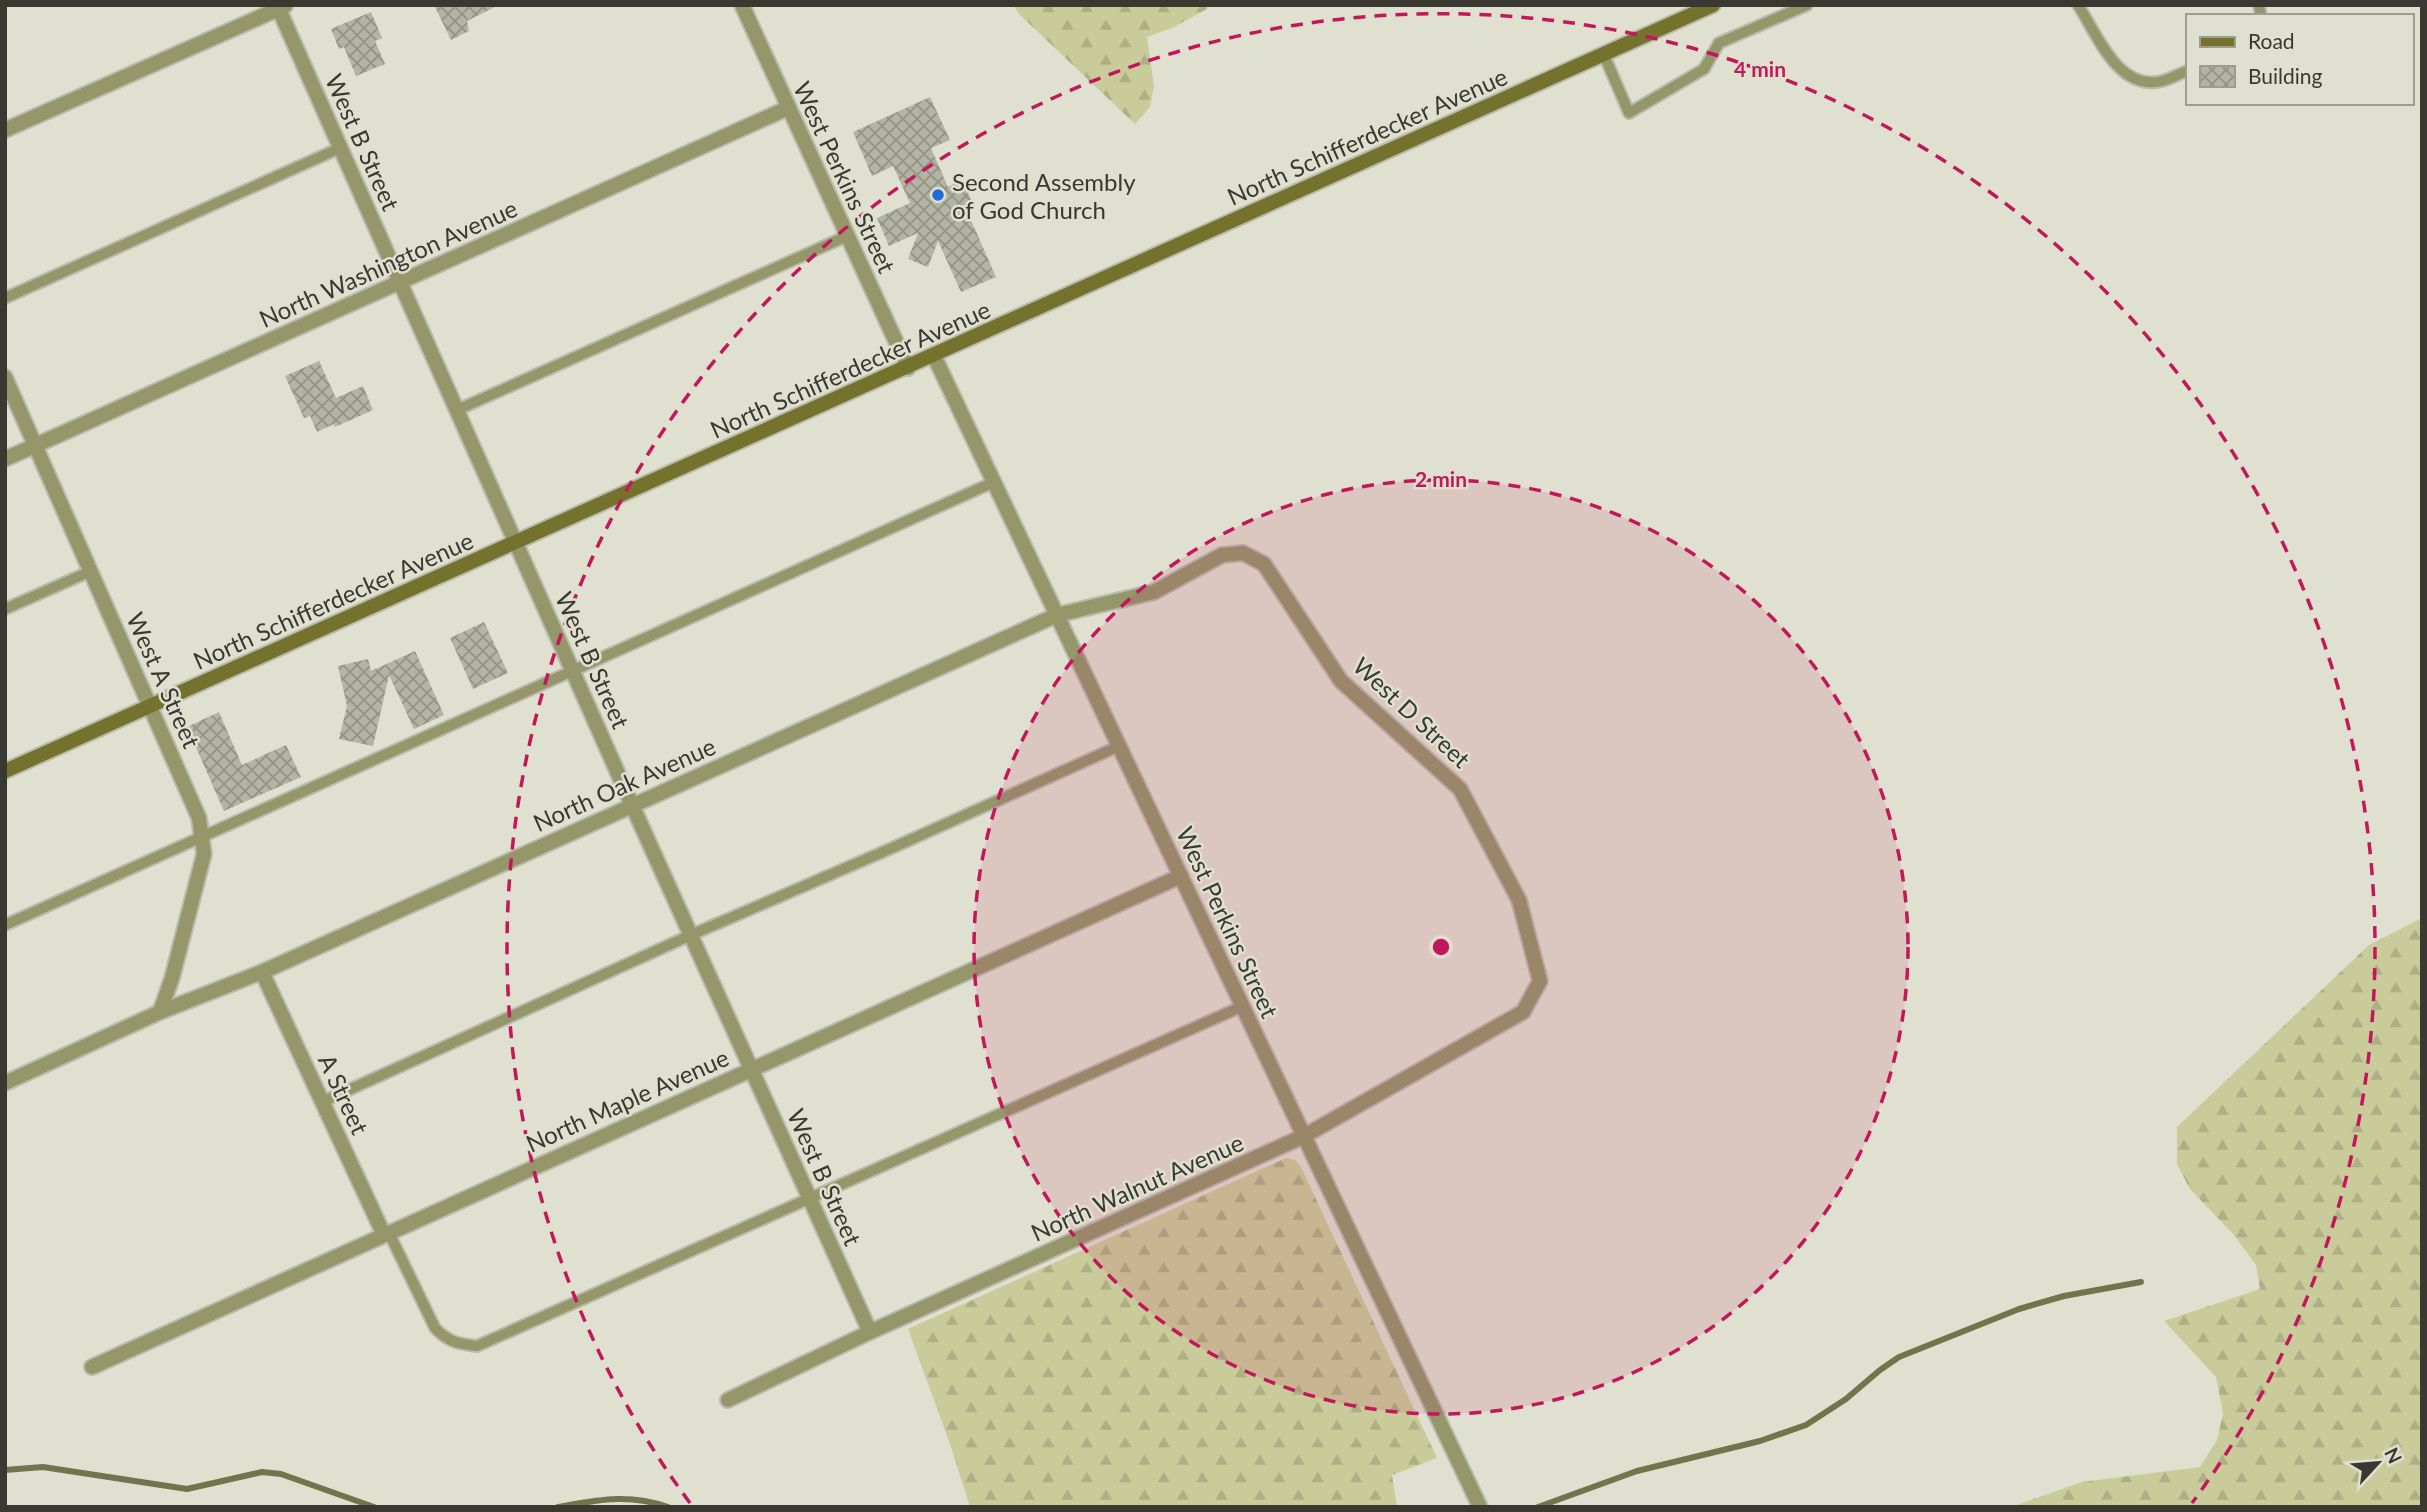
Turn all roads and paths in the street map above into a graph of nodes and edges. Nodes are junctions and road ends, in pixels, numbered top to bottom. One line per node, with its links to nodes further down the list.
1 (742, 5): 8 (street, West Perkins Street)
2 (1713, 5): 6 (main road, North Schifferdecker Avenue)
3 (1807, 5): 6 (lane)
4 (281, 6): 9 (street); 10 (street, West B Street)
5 (2082, 6): 7 (lane)
6 (1604, 55): 14 (main road, North Schifferdecker Avenue)
7 (2186, 71)
8 (789, 108): 11 (street, West Perkins Street); 12 (street, North Washington Avenue)
9 (5, 130)
10 (340, 148): 12 (street, West B Street); 13 (lane)
11 (847, 236): 15 (street, West Perkins Street); 17 (lane)
12 (400, 282): 17 (street, West B Street); 18 (street, North Washington Avenue)
13 (5, 298)
14 (934, 356): 15 (main road, North Schifferdecker Avenue); 20 (street, West Perkins Street)
15 (908, 368): 21 (main road, North Schifferdecker Avenue)
16 (5, 377): 18 (street, West A Street)
17 (457, 410): 21 (street, West B Street)
18 (36, 445): 19 (street, North Washington Avenue); 23 (street, West A Street)
19 (5, 459)
20 (994, 482): 25 (street, West Perkins Street); 26 (lane)
21 (517, 543): 26 (street, West B Street); 27 (main road, North Schifferdecker Avenue)
22 (1264, 564): 25 (street, North Oak Avenue); 36 (street, West D Street)
23 (91, 571): 24 (lane); 27 (street, West A Street)
24 (5, 609)
25 (1057, 615): 28 (street, West Perkins Street); 30 (street, North Oak Avenue)
26 (573, 670): 30 (street, West B Street); 31 (lane)
27 (150, 706): 29 (main road, North Schifferdecker Avenue); 31 (street, West A Street)
28 (1119, 746): 32 (street, West Perkins Street); 34 (lane)
29 (5, 771)
30 (632, 805): 34 (street, West B Street); 35 (street, North Oak Avenue)
31 (204, 836): 33 (lane); 38 (street, West A Street)
32 (1181, 876): 37 (street, West Perkins Street); 39 (street, North Maple Avenue)
33 (5, 925)
34 (691, 934): 39 (street, West B Street); 41 (lane)
35 (262, 972): 38 (street, North Oak Avenue); 41 (street, A Street)
36 (1540, 981): 42 (street, North Walnut Avenue)
37 (1242, 1006): 42 (street, West Perkins Street); 43 (lane)
38 (160, 1013): 40 (street, North Oak Avenue)
39 (751, 1069): 43 (street, West B Street); 44 (street, North Maple Avenue)
40 (5, 1083)
41 (322, 1102): 44 (street, A Street)
42 (1304, 1136): 45 (street, North Walnut Avenue); 48 (street, West Perkins Street)
43 (809, 1198): 44 (lane); 45 (street, West B Street)
44 (387, 1234): 46 (street, North Maple Avenue)
45 (870, 1332): 47 (street, North Walnut Avenue)
46 (92, 1367)
47 (727, 1400)
48 (1480, 1507)

